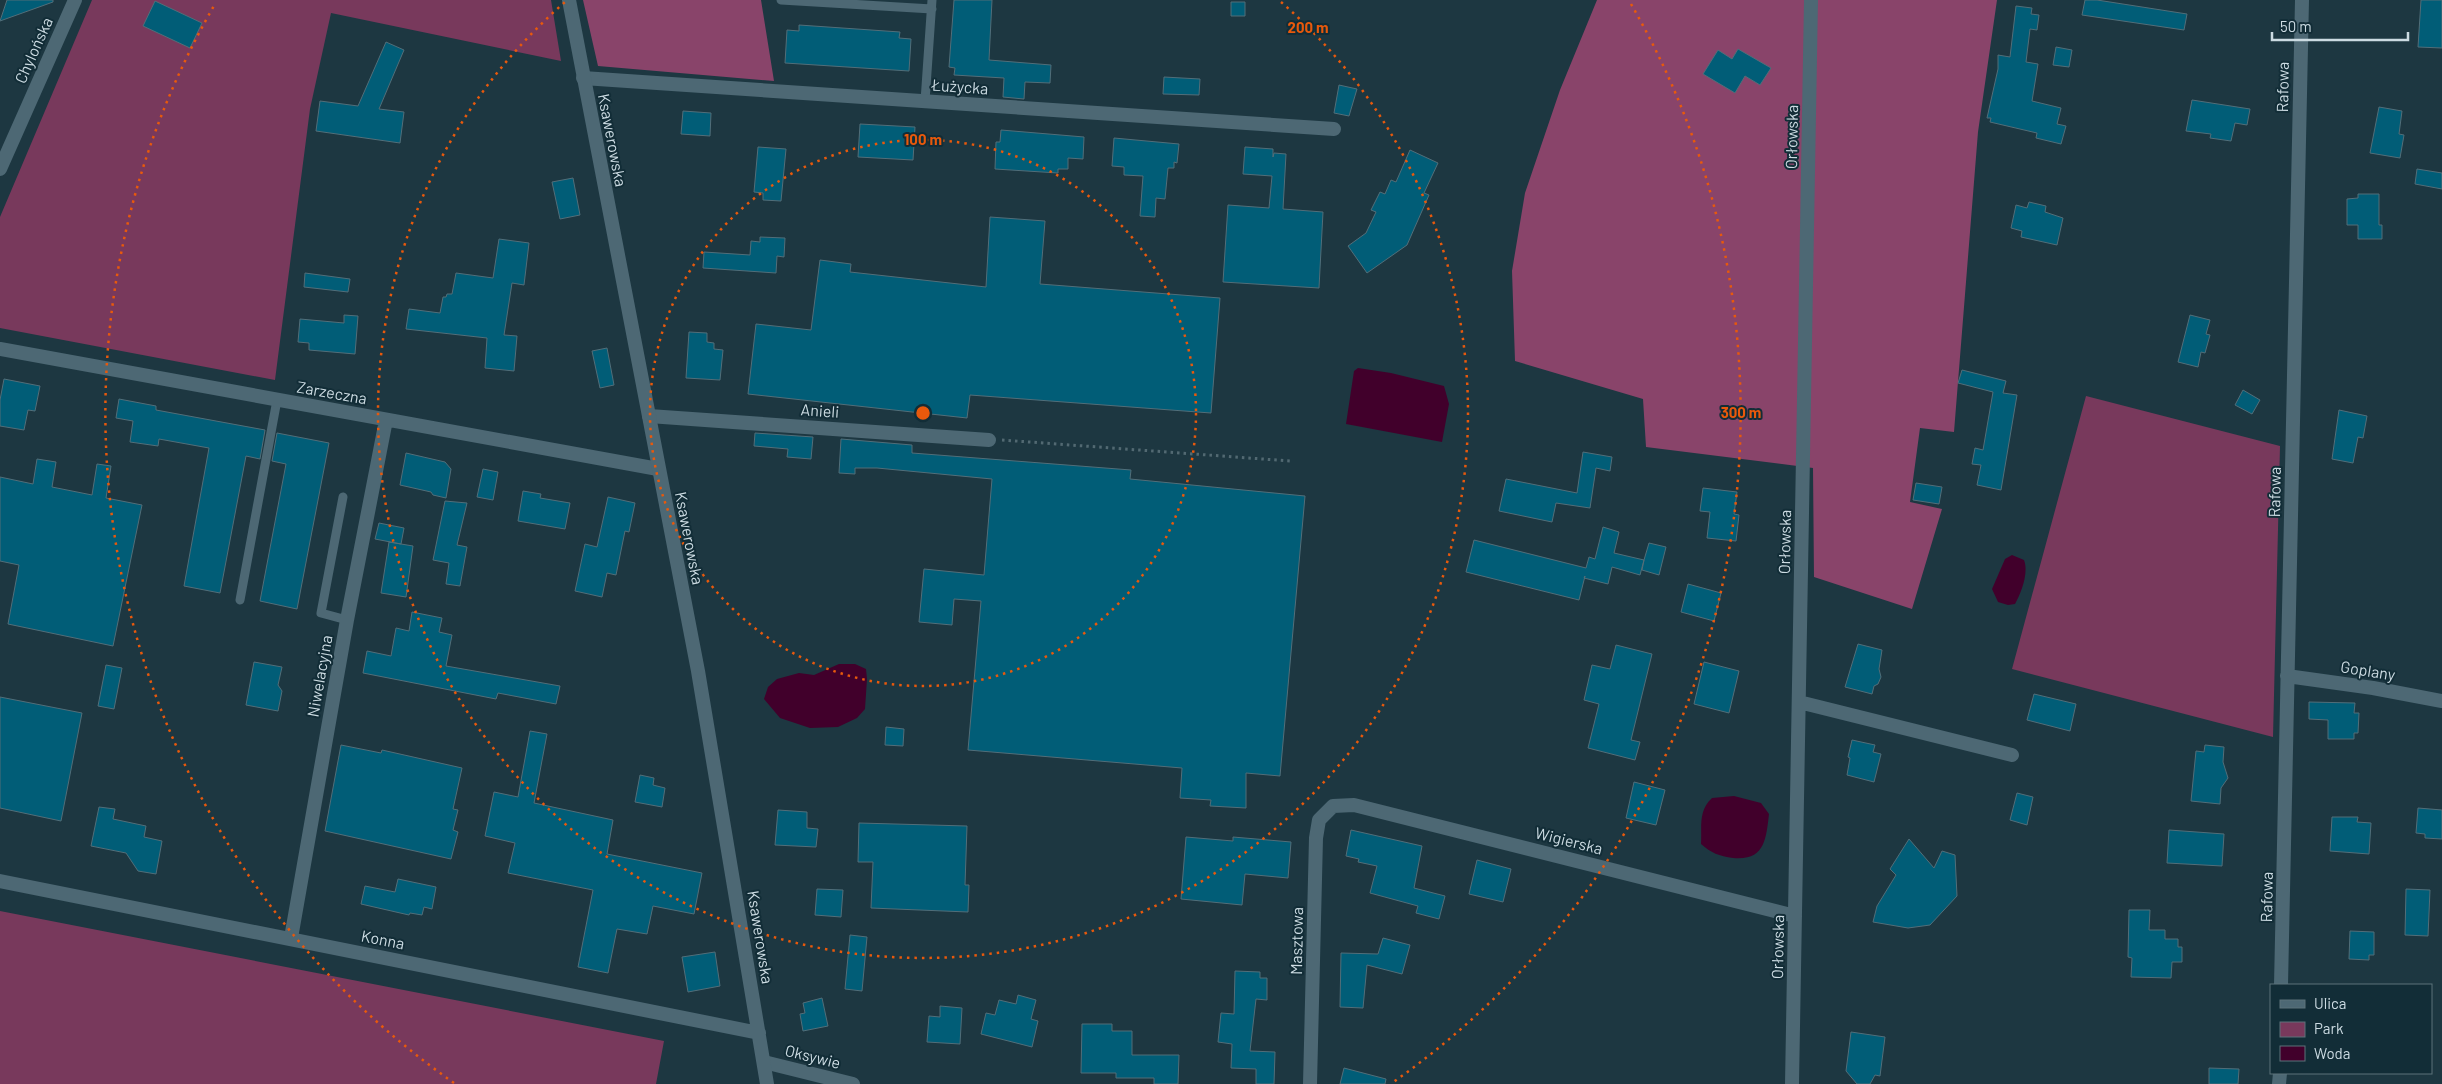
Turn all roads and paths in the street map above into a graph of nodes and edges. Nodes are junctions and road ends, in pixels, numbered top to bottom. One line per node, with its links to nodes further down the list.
1 (75, 0): 10 (street, Chylońska)
2 (569, 0): 7 (street, Ksawerowska)
3 (780, 0): 6 (lane)
4 (1811, 0): 23 (street, Orłowska)
5 (2302, 0): 21 (street, Rafowa)
6 (932, 4): 8 (lane)
7 (583, 78): 8 (street, Łużycka); 13 (street, Ksawerowska)
8 (925, 101): 9 (street, Łużycka)
9 (1334, 129)
10 (0, 170)
11 (0, 349): 12 (street, Zarzeczna)
12 (277, 400): 14 (street, Zarzeczna); 19 (lane)
13 (649, 416): 15 (street, Anieli); 17 (street, Ksawerowska)
14 (386, 420): 17 (street, Zarzeczna); 20 (street, Niwelacyjna)
15 (989, 440): 16 (path)
16 (1290, 461)
17 (658, 469): 30 (street, Ksawerowska)
18 (343, 497): 20 (lane)
19 (240, 600)
20 (347, 620): 28 (street, Niwelacyjna)
21 (2288, 676): 22 (street, Goplany); 29 (street, Rafowa)
22 (2442, 701)
23 (1799, 702): 24 (street); 27 (street, Orłowska)
24 (2012, 754)
25 (1333, 806): 27 (street, Wigierska); 34 (street, Masztowa)
26 (0, 880): 28 (street, Konna)
27 (1795, 916): 35 (street, Orłowska)
28 (291, 938): 30 (street, Konna)
29 (2281, 984)
30 (759, 1032): 31 (street, Ksawerowska)
31 (764, 1062): 32 (street, Ksawerowska); 33 (street, Oksywie)
32 (767, 1084)
33 (853, 1084)
34 (1310, 1084)
35 (1792, 1084)

